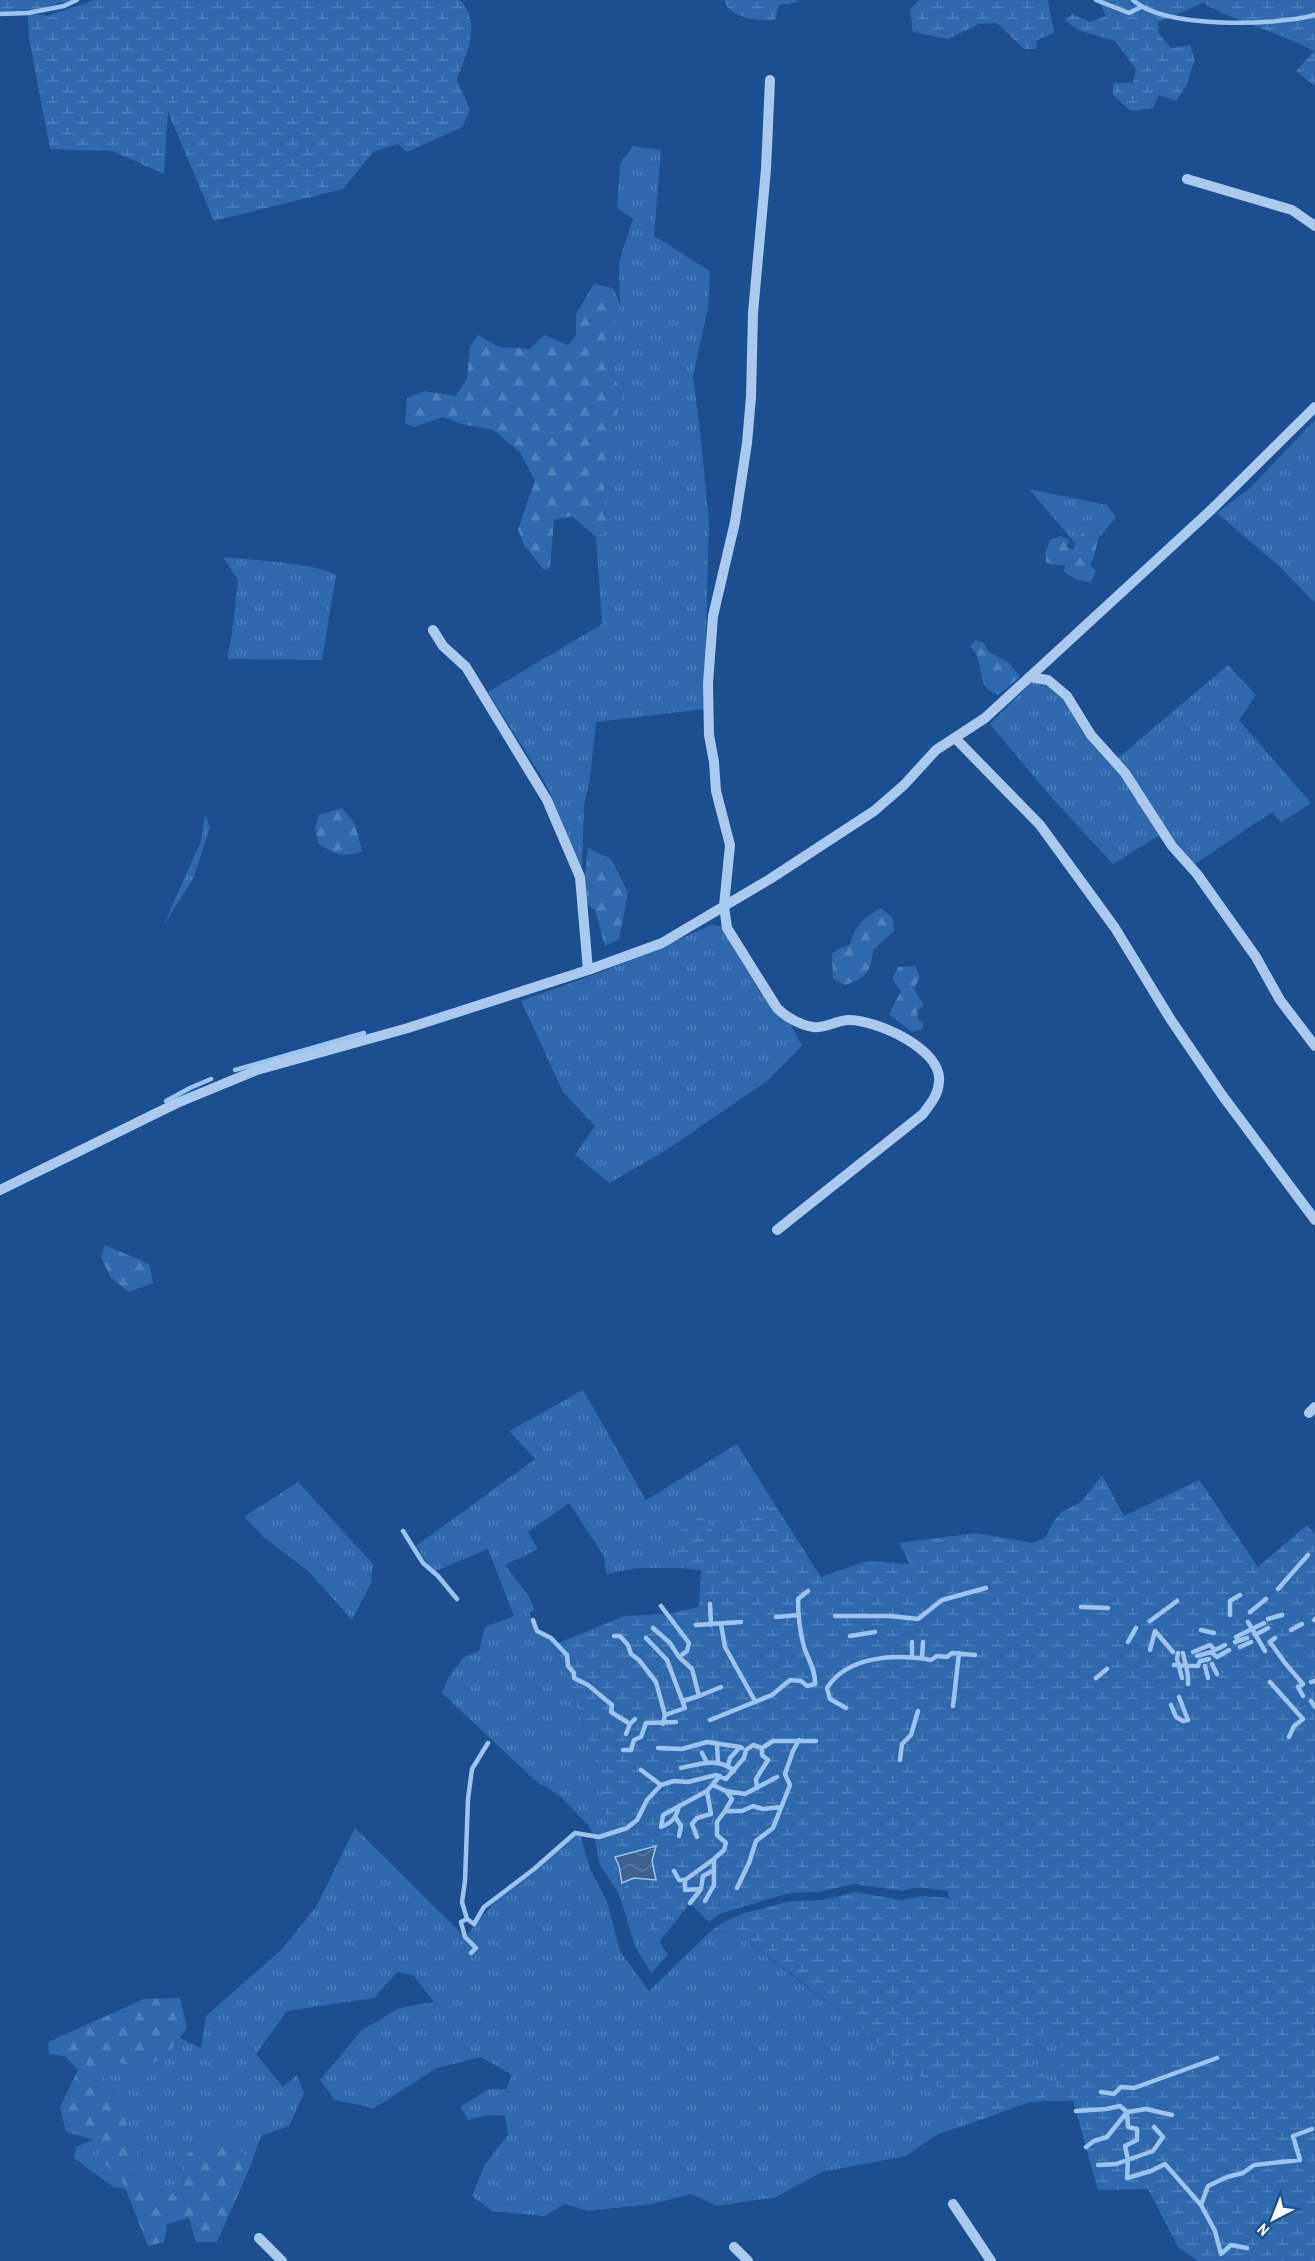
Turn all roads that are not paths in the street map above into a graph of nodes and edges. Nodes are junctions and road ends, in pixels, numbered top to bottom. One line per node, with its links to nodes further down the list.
1 (770, 80): 8 (street)
2 (1187, 179): 3 (street)
3 (1315, 226)
4 (1315, 407): 6 (street)
5 (433, 630): 9 (street)
6 (1029, 677): 7 (street); 10 (street)
7 (955, 738): 8 (street); 12 (street)
8 (724, 906): 9 (street); 13 (street)
9 (588, 970): 11 (street)
10 (1315, 1046)
11 (0, 1190)
12 (1315, 1220)
13 (777, 1230)
14 (953, 2204): 19 (street)
15 (260, 2238): 17 (street)
16 (734, 2247): 18 (street)
17 (282, 2261)
18 (748, 2261)
19 (991, 2261)

